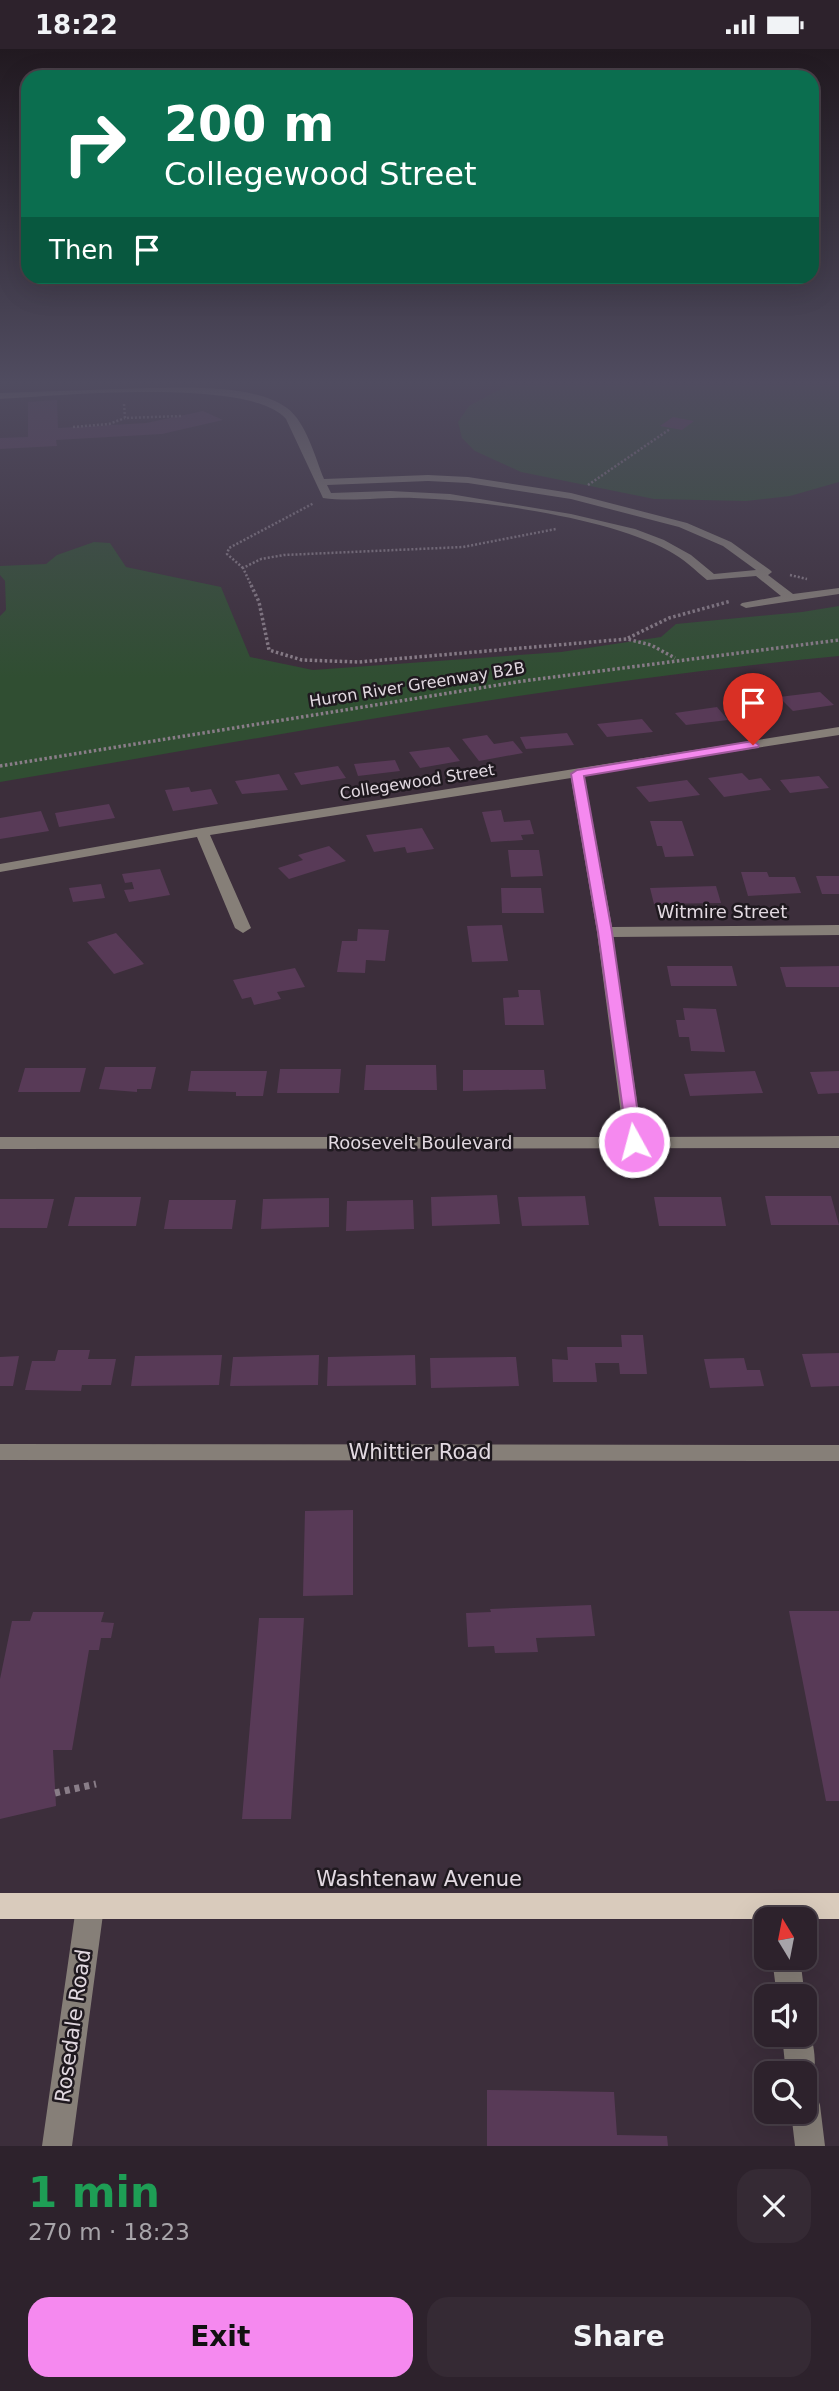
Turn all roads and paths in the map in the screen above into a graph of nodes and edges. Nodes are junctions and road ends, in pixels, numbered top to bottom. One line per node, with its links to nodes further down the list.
1 (319, 482): 5 (street)
2 (484, 483): 4 (street)
3 (590, 483): 6 (path)
4 (550, 495): 6 (street); 8 (street)
5 (327, 496): 8 (street); 10 (path)
6 (571, 496): 7 (street)
7 (587, 502): 9 (street); 11 (street)
8 (530, 508): 9 (street)
9 (566, 519): 10 (path); 11 (street)
10 (243, 568): 16 (path)
11 (758, 573): 13 (street)
12 (839, 591): 13 (street)
13 (791, 599): 14 (street)
14 (746, 605)
15 (839, 640): 16 (path, Huron River Greenway B2B)
16 (676, 658): 18 (path, Huron River Greenway B2B)
17 (839, 731): 19 (street, Collegewood Street)
18 (0, 766)
19 (577, 774): 20 (street, Collegewood Street); 24 (street)
20 (202, 832): 21 (street, Collegewood Street); 22 (street)
21 (0, 868)
22 (243, 928)
23 (839, 930): 24 (street, Witmire Street)
24 (605, 932): 25 (street)
25 (634, 1142): 26 (street, Roosevelt Boulevard); 27 (street, Roosevelt Boulevard)
26 (839, 1142)
27 (0, 1143)
28 (0, 1452): 29 (street, Whittier Road)
29 (839, 1453)
30 (96, 1784): 31 (path)
31 (55, 1793)
32 (0, 1906): 34 (main road, Washtenaw Avenue)
33 (839, 1906): 35 (main road, Washtenaw Avenue)
34 (90, 1907): 36 (main road, Washtenaw Avenue); 38 (street, Rosedale Road)
35 (817, 1909)
36 (754, 1913)
37 (807, 2124): 39 (street)
38 (57, 2146)
39 (810, 2146)

